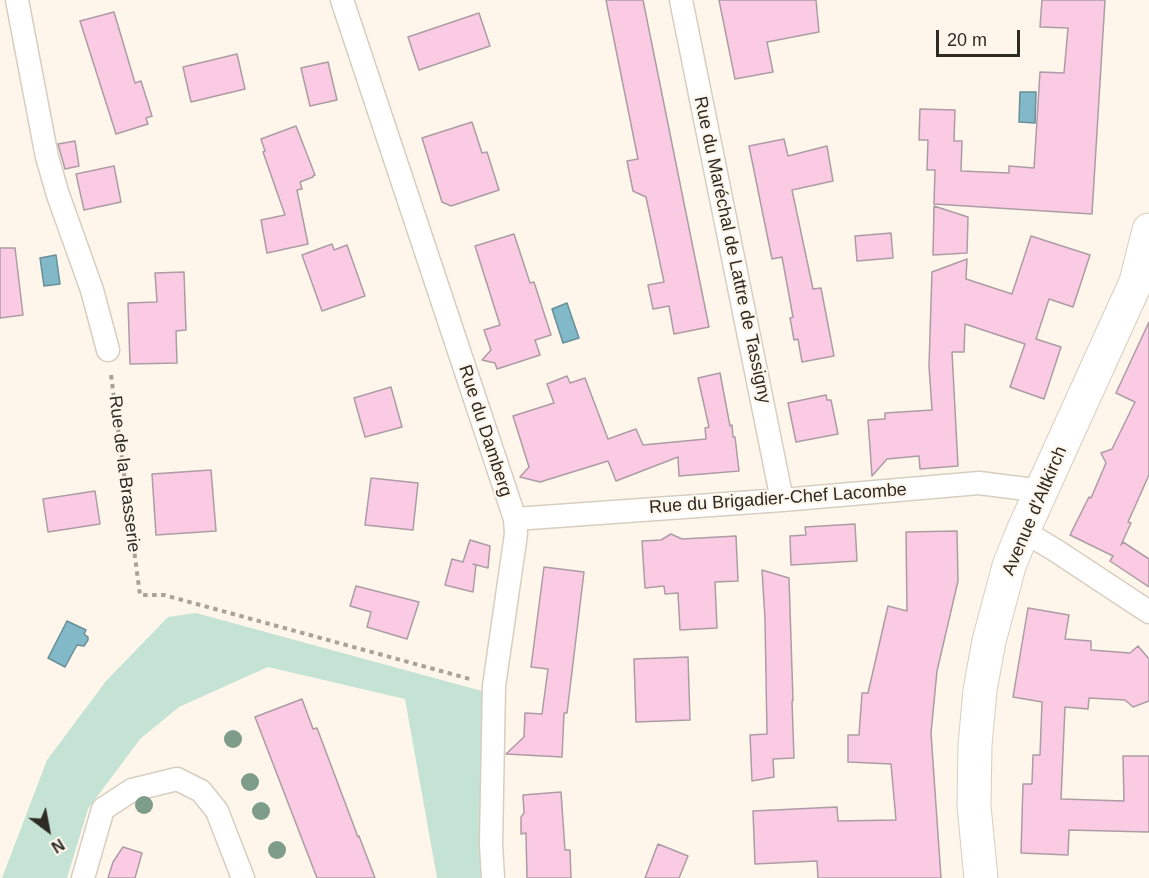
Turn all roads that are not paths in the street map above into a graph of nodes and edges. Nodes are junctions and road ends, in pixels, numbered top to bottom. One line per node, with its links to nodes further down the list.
1 (17, 0): 5 (street)
2 (342, 0): 8 (street, Rue du Damberg)
3 (681, 0): 7 (street, Rue du Maréchal de Lattre de Tassigny)
4 (1149, 230): 6 (main road, Avenue d'Altkirch)
5 (108, 350)
6 (1042, 491): 7 (street, Rue du Brigadier-Chef Lacombe); 9 (main road, Avenue d'Altkirch)
7 (783, 500): 8 (street, Rue du Brigadier-Chef Lacombe)
8 (515, 519): 13 (street, Rue du Damberg)
9 (1023, 531): 10 (street); 14 (main road, Avenue d'Altkirch)
10 (1149, 612)
11 (82, 878): 12 (street)
12 (243, 878)
13 (493, 878)
14 (981, 878)

